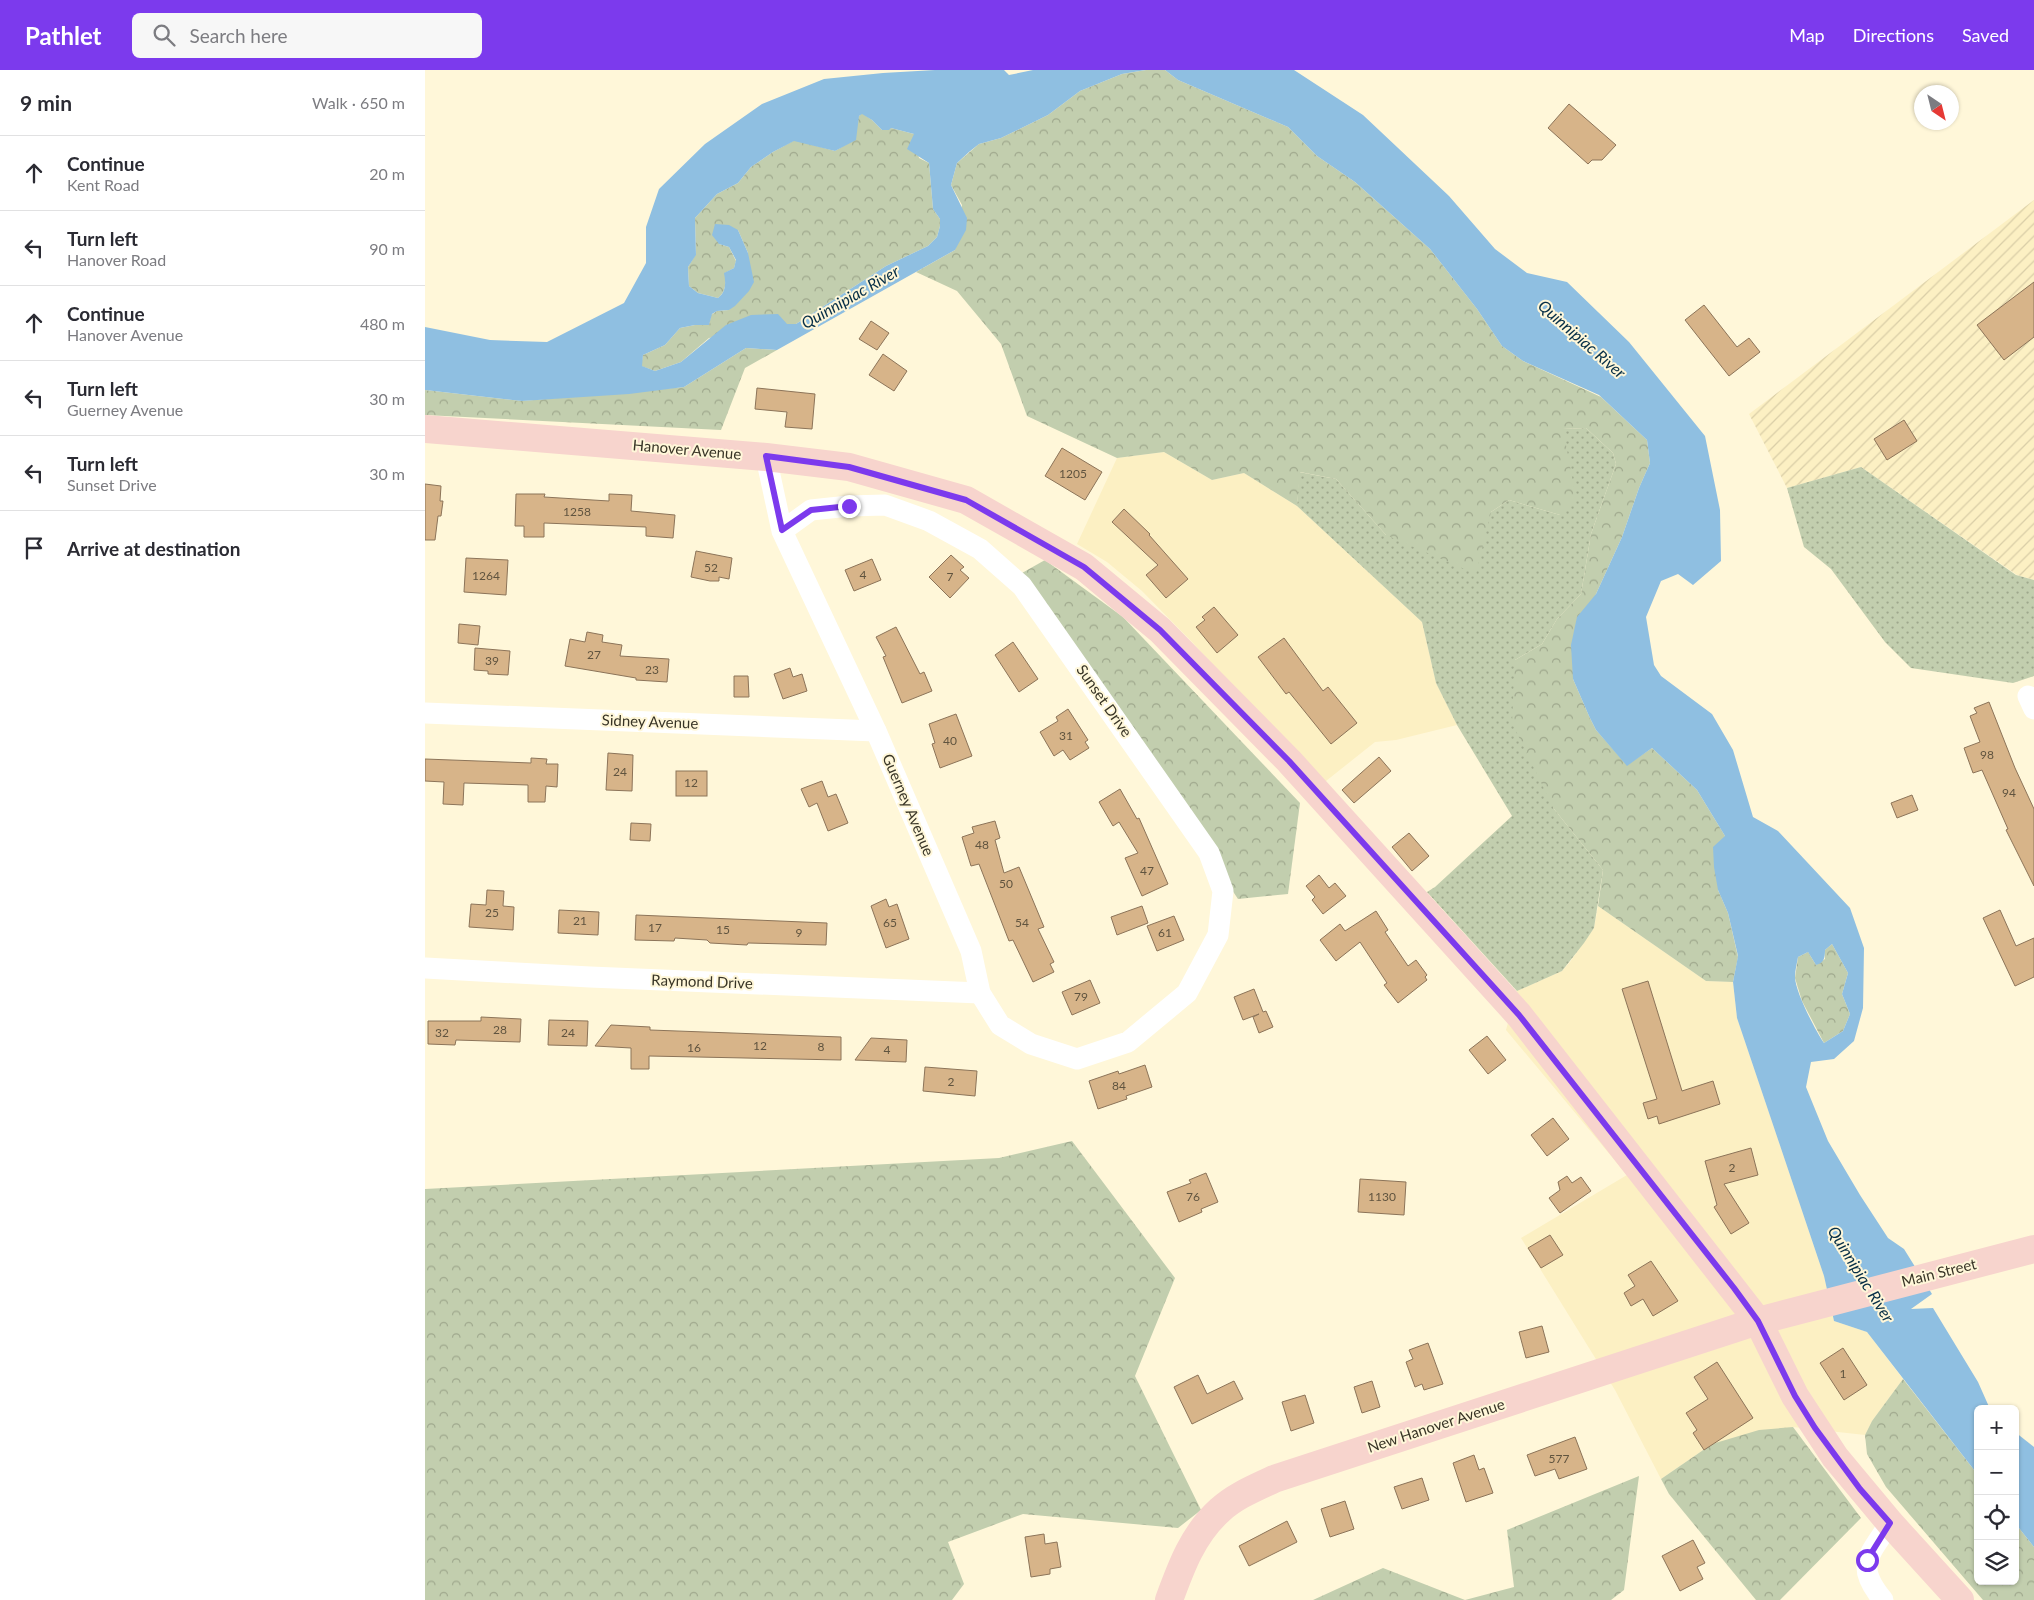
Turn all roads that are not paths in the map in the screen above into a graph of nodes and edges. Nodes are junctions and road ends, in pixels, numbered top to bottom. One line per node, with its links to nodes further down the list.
1 (425, 429): 2 (main road, Hanover Avenue)
2 (766, 456): 3 (street, Guerney Avenue); 10 (main road, Hanover Avenue)
3 (782, 530): 5 (street, Guerney Avenue); 8 (street, Sunset Drive)
4 (425, 713): 5 (street, Sidney Avenue)
5 (875, 731): 7 (street, Guerney Avenue)
6 (425, 968): 7 (street, Raymond Drive)
7 (980, 993): 8 (street, Guerney Avenue)
8 (1128, 1042)
9 (2034, 1249): 10 (main road, Main Street)
10 (1758, 1321): 11 (main road, Hanover Avenue); 12 (main road, New Hanover Avenue)
11 (1890, 1523): 13 (street); 14 (main road, Hanover Avenue)
12 (1169, 1600)
13 (1883, 1600)
14 (1960, 1600)

